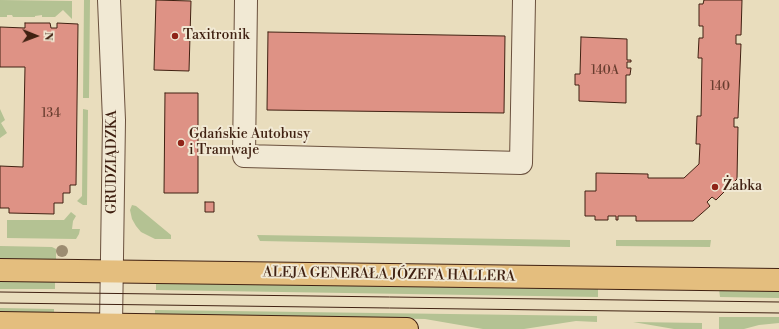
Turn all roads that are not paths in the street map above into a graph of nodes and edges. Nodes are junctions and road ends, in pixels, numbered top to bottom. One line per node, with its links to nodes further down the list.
1 (109, 0): 5 (street, GRUDZIĄDZKA)
2 (246, 0): 3 (street)
3 (524, 0)
4 (0, 270): 5 (main road, ALEJA GENERAŁA JÓZEFA HALLERA)
5 (112, 272): 6 (main road, ALEJA GENERAŁA JÓZEFA HALLERA); 8 (street, GRUDZIĄDZKA)
6 (779, 280)
7 (0, 324): 9 (main road)
8 (111, 325): 9 (main road); 10 (main road)
9 (75, 327)
10 (407, 329)

